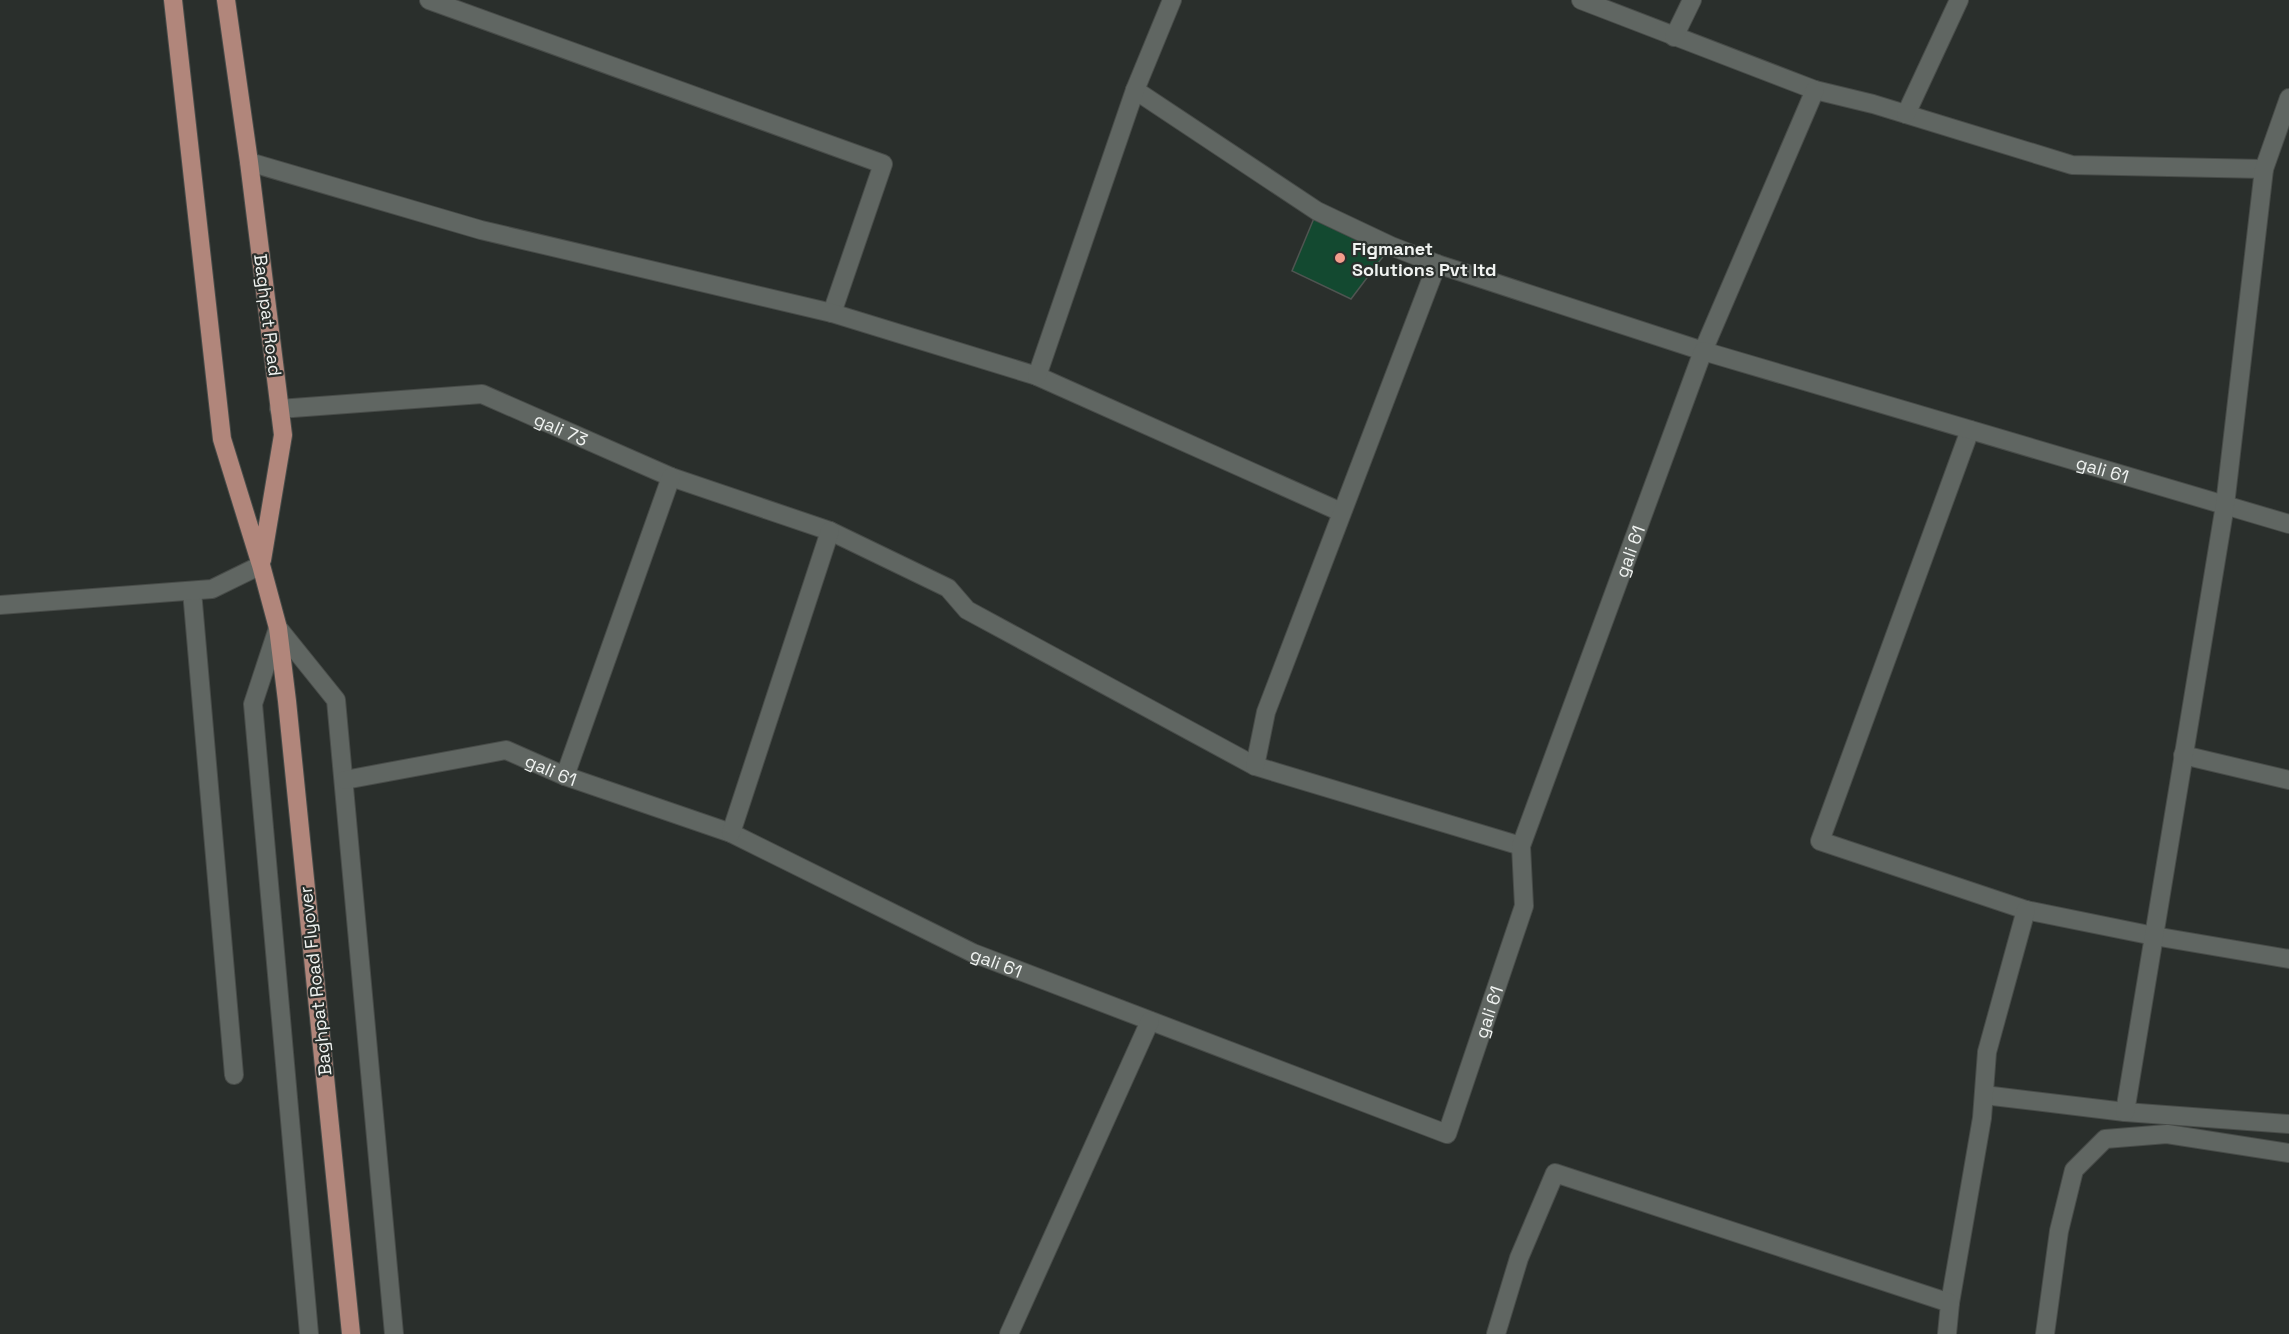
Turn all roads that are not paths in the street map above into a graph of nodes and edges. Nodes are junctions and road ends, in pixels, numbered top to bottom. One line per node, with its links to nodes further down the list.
1 (173, 0): 26 (main road)
2 (226, 0): 13 (main road, Baghpat Road)
3 (429, 0): 16 (street)
4 (1172, 0): 9 (street)
5 (1581, 0): 8 (street)
6 (1692, 0): 8 (street)
7 (1959, 0): 12 (street)
8 (1674, 37): 10 (street)
9 (1135, 90): 15 (street); 18 (street)
10 (1815, 90): 12 (street); 17 (street)
11 (2289, 98): 14 (street)
12 (1906, 114): 14 (street)
13 (249, 162): 16 (street); 19 (main road, Baghpat Road)
14 (2264, 169): 22 (street)
15 (1437, 264): 17 (street); 23 (street)
16 (832, 313): 18 (street)
17 (1703, 351): 20 (street, gali 61); 36 (street, gali 61)
18 (1037, 376): 23 (street)
19 (279, 409): 21 (street, gali 73); 26 (main road, Baghpat Road)
20 (1970, 430): 22 (street, gali 61); 37 (street)
21 (671, 477): 25 (street, gali 73); 32 (street)
22 (2224, 505): 24 (street, gali 61); 30 (street)
23 (1341, 512): 31 (street)
24 (2289, 524)
25 (830, 531): 31 (street, gali 73); 35 (street)
26 (261, 565): 27 (street); 29 (main road, Baghpat Road)
27 (192, 591): 28 (street); 41 (street)
28 (0, 605)
29 (278, 628): 33 (street); 47 (street); 48 (main road, Baghpat Road Flyover)
30 (2183, 755): 34 (street); 38 (street)
31 (1255, 766): 36 (street, gali 73)
32 (565, 776): 33 (street, gali 61); 35 (street, gali 61)
33 (345, 780): 49 (street)
34 (2289, 780)
35 (731, 833): 40 (street, gali 61)
36 (1521, 846): 40 (street, gali 61)
37 (2026, 910): 38 (street); 42 (street)
38 (2154, 936): 39 (street); 43 (street)
39 (2289, 959)
40 (1150, 1021): 50 (street)
41 (234, 1076)
42 (1984, 1095): 43 (street); 46 (street)
43 (2125, 1112): 44 (street)
44 (2289, 1124)
45 (2289, 1154): 53 (street)
46 (1950, 1304): 51 (street); 52 (street)
47 (309, 1334)
48 (351, 1334)
49 (394, 1334)
50 (1009, 1334)
51 (1496, 1334)
52 (1947, 1334)
53 (2045, 1334)

